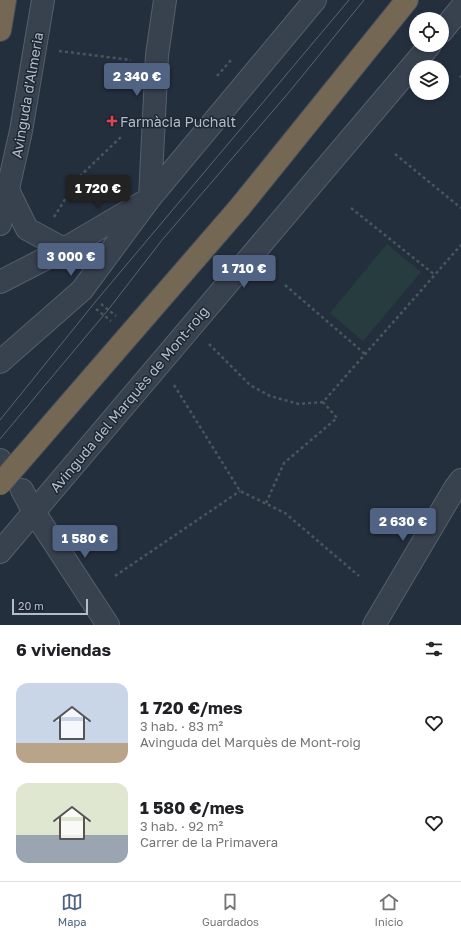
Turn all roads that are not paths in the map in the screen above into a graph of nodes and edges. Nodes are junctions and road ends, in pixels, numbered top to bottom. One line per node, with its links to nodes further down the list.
1 (4, 0): 8 (highway)
2 (43, 0): 10 (street, Avinguda d'Almeria)
3 (166, 0): 11 (street)
4 (315, 0): 11 (street)
5 (407, 0): 17 (highway, bridge)
6 (461, 8): 7 (street)
7 (449, 22)
8 (0, 30)
9 (424, 52): 19 (street, Avinguda del Marquès de Mont-roig)
10 (8, 190): 12 (street, Avinguda d'Almeria); 13 (street)
11 (150, 198): 13 (street); 15 (street)
12 (0, 224)
13 (64, 249): 14 (street)
14 (0, 282)
15 (0, 362)
16 (461, 480): 22 (street)
17 (0, 484)
18 (22, 490): 19 (street)
19 (34, 512): 20 (street, Avinguda del Marquès de Mont-roig); 21 (street)
20 (0, 552)
21 (108, 625)
22 (374, 625)

